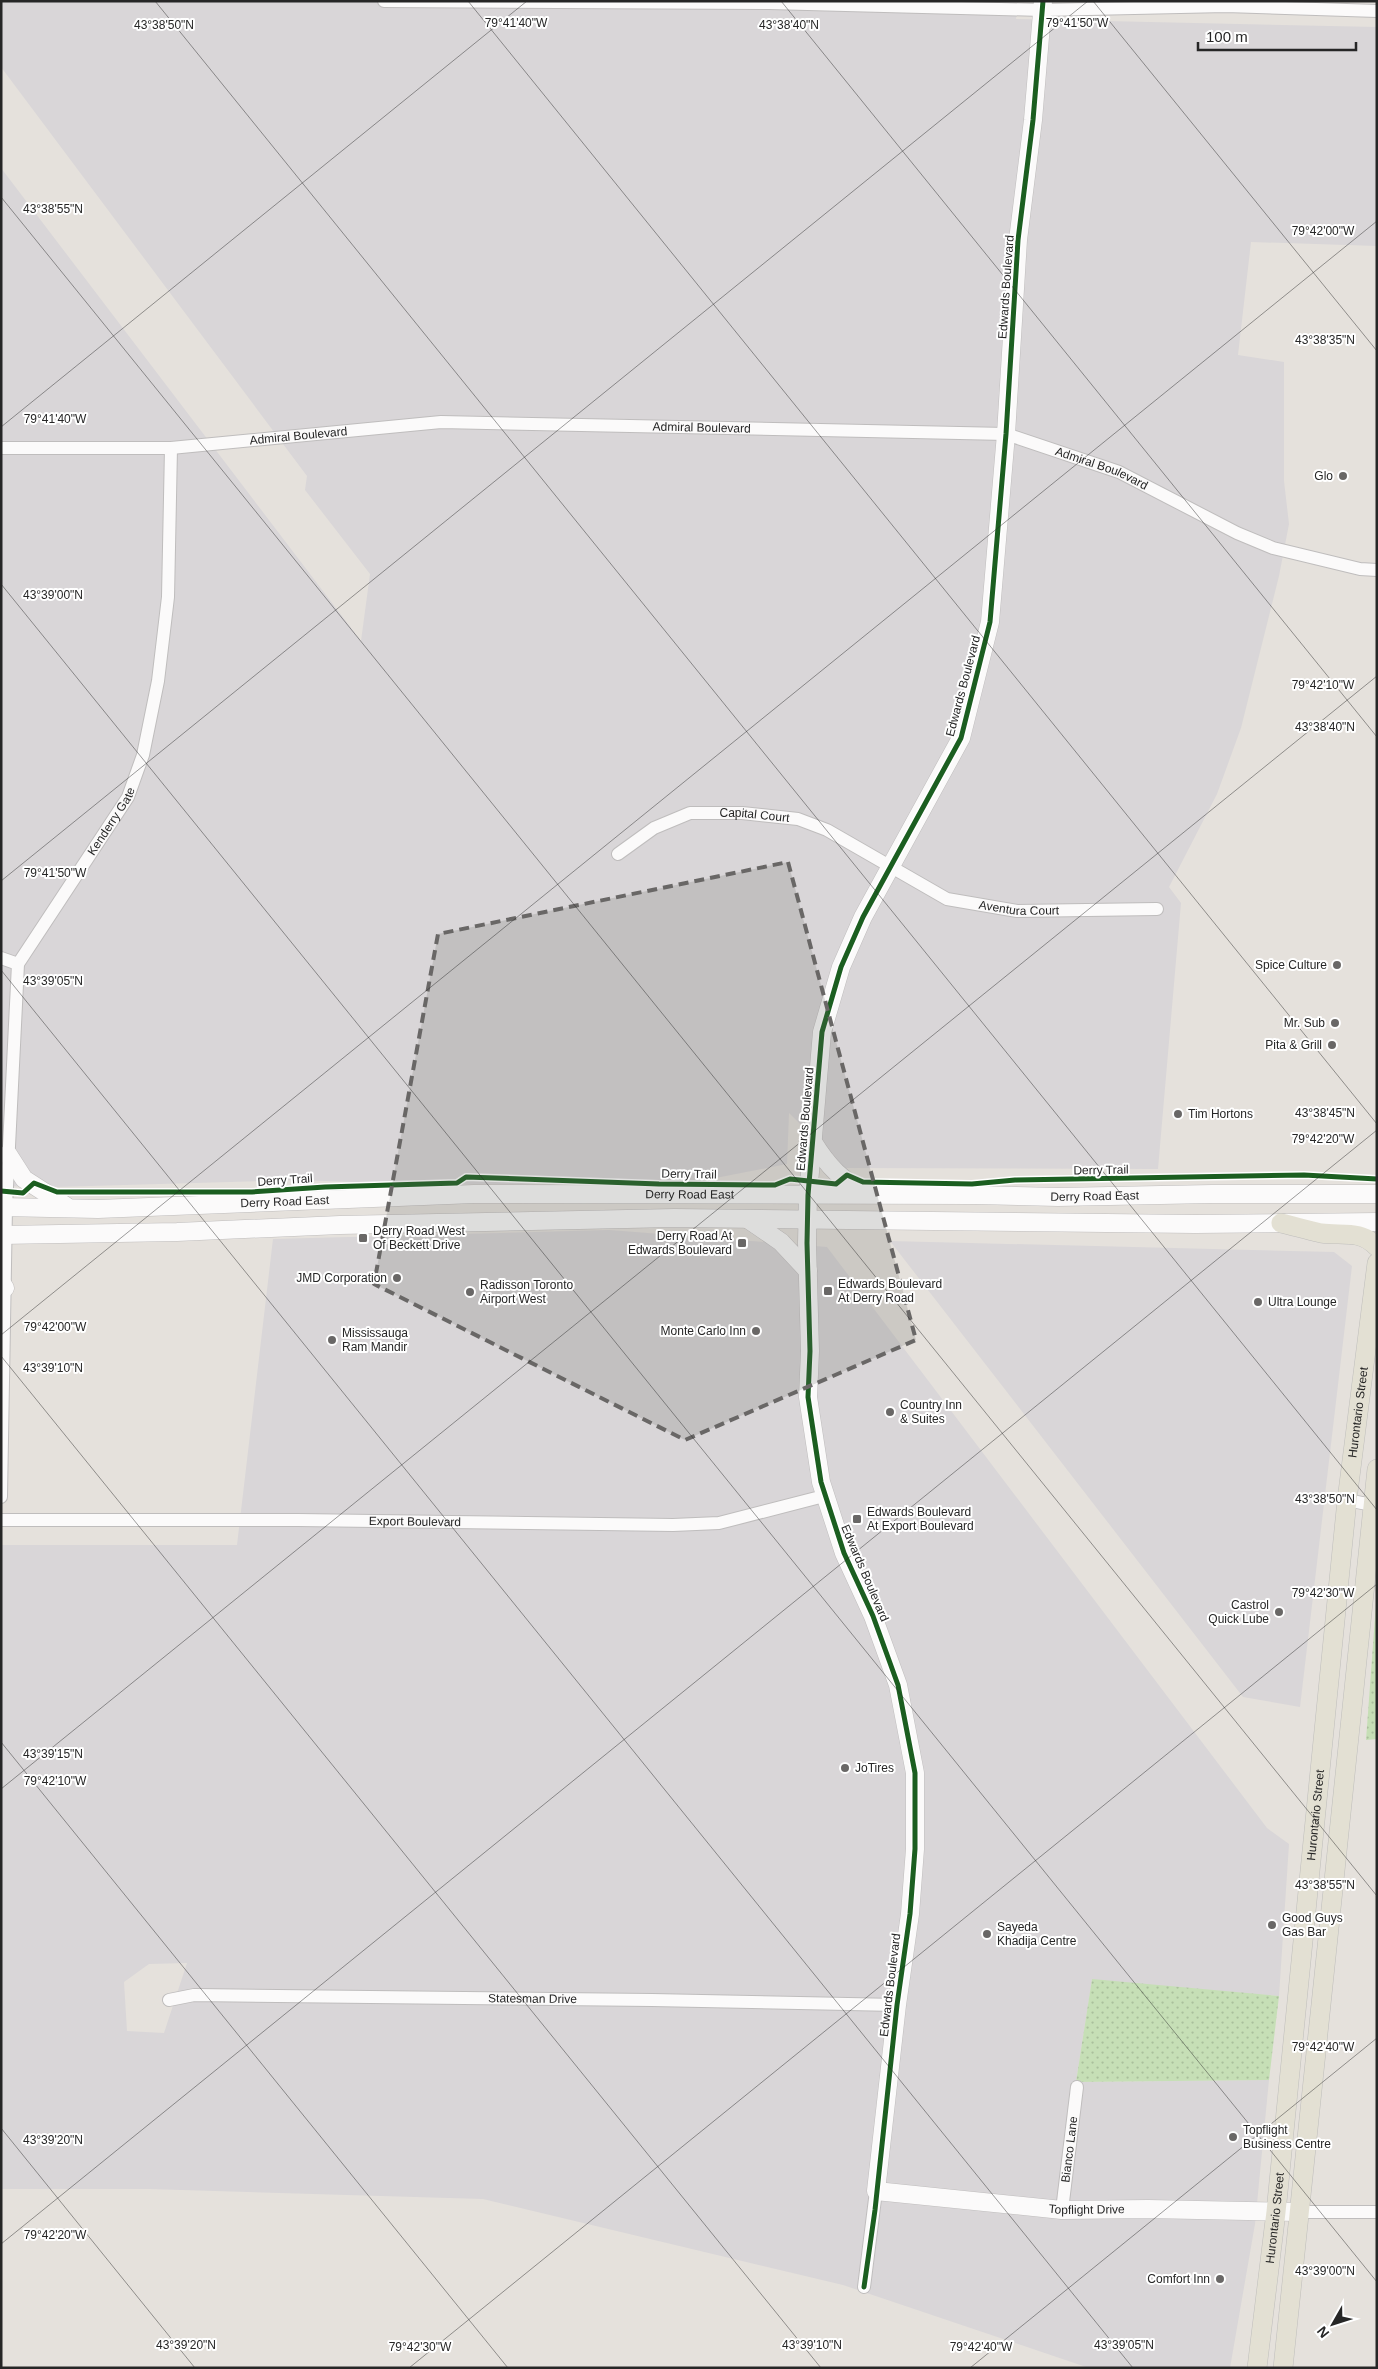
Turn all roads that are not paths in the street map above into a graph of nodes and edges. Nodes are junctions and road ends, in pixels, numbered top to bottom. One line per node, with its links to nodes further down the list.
1 (384, 1): 2 (street)
2 (1043, 6): 3 (street); 4 (main road, Edwards Boulevard)
3 (1377, 11)
4 (1006, 434): 6 (street, Admiral Boulevard); 7 (street, Admiral Boulevard); 9 (main road, Edwards Boulevard)
5 (1, 448): 6 (street, Admiral Boulevard)
6 (171, 448): 12 (street, Kenderry Gate)
7 (1377, 570)
8 (618, 854): 9 (street, Capital Court)
9 (890, 866): 10 (street, Aventura Court); 13 (main road, Edwards Boulevard)
10 (1157, 909)
11 (1, 958): 12 (street)
12 (18, 964): 14 (street)
13 (813, 1142): 17 (main road, Edwards Boulevard); 18 (main road)
14 (8, 1154): 21 (street); 23 (main road)
15 (1377, 1194): 18 (main road, Derry Road East)
16 (609, 1195): 19 (main road, Derry Road East); 20 (main road, Derry Road East); 25 (main road)
17 (808, 1195): 18 (main road, Derry Road East); 19 (main road, Derry Road East); 27 (main road, Edwards Boulevard)
18 (874, 1195)
19 (673, 1196): 24 (main road)
20 (230, 1204): 22 (main road, Derry Road East); 30 (main road)
21 (3, 1207): 23 (main road, Derry Road East); 32 (street)
22 (146, 1207): 23 (main road, Derry Road East); 31 (main road)
23 (68, 1208)
24 (674, 1218): 25 (main road, Derry Road East); 26 (main road, Derry Road East)
25 (608, 1219): 30 (main road, Derry Road East)
26 (749, 1220): 27 (main road, Derry Road East); 35 (main road)
27 (807, 1221): 29 (main road, Derry Road East); 35 (main road, Edwards Boulevard)
28 (1377, 1222): 29 (main road, Derry Road East)
29 (1281, 1223): 33 (main road)
30 (231, 1230): 31 (main road, Derry Road East)
31 (148, 1232): 32 (main road, Derry Road East)
32 (3, 1235): 36 (street)
33 (1377, 1247)
34 (1377, 1263): 40 (main road, Hurontario Street)
35 (808, 1271): 38 (main road, Edwards Boulevard)
36 (3, 1285): 39 (street)
37 (1377, 1469): 42 (main road, Hurontario Street)
38 (824, 1496): 43 (street, Export Boulevard); 45 (main road, Edwards Boulevard)
39 (1, 1498)
40 (1346, 1500): 42 (street); 49 (main road, Hurontario Street)
41 (1, 1502): 43 (street)
42 (1375, 1506): 50 (main road, Hurontario Street)
43 (2, 1520)
44 (169, 2000): 45 (street, Statesman Drive)
45 (896, 2005): 47 (main road, Edwards Boulevard)
46 (1077, 2087): 48 (street, Bianco Lane)
47 (876, 2191): 48 (main road, Topflight Drive); 52 (street, Edwards Boulevard)
48 (1062, 2210): 49 (main road, Topflight Drive)
49 (1276, 2212): 50 (main road, Topflight Drive); 53 (main road, Hurontario Street)
50 (1299, 2212): 51 (street); 54 (main road, Hurontario Street)
51 (1377, 2212)
52 (864, 2287)
53 (1257, 2368)
54 (1284, 2368)

